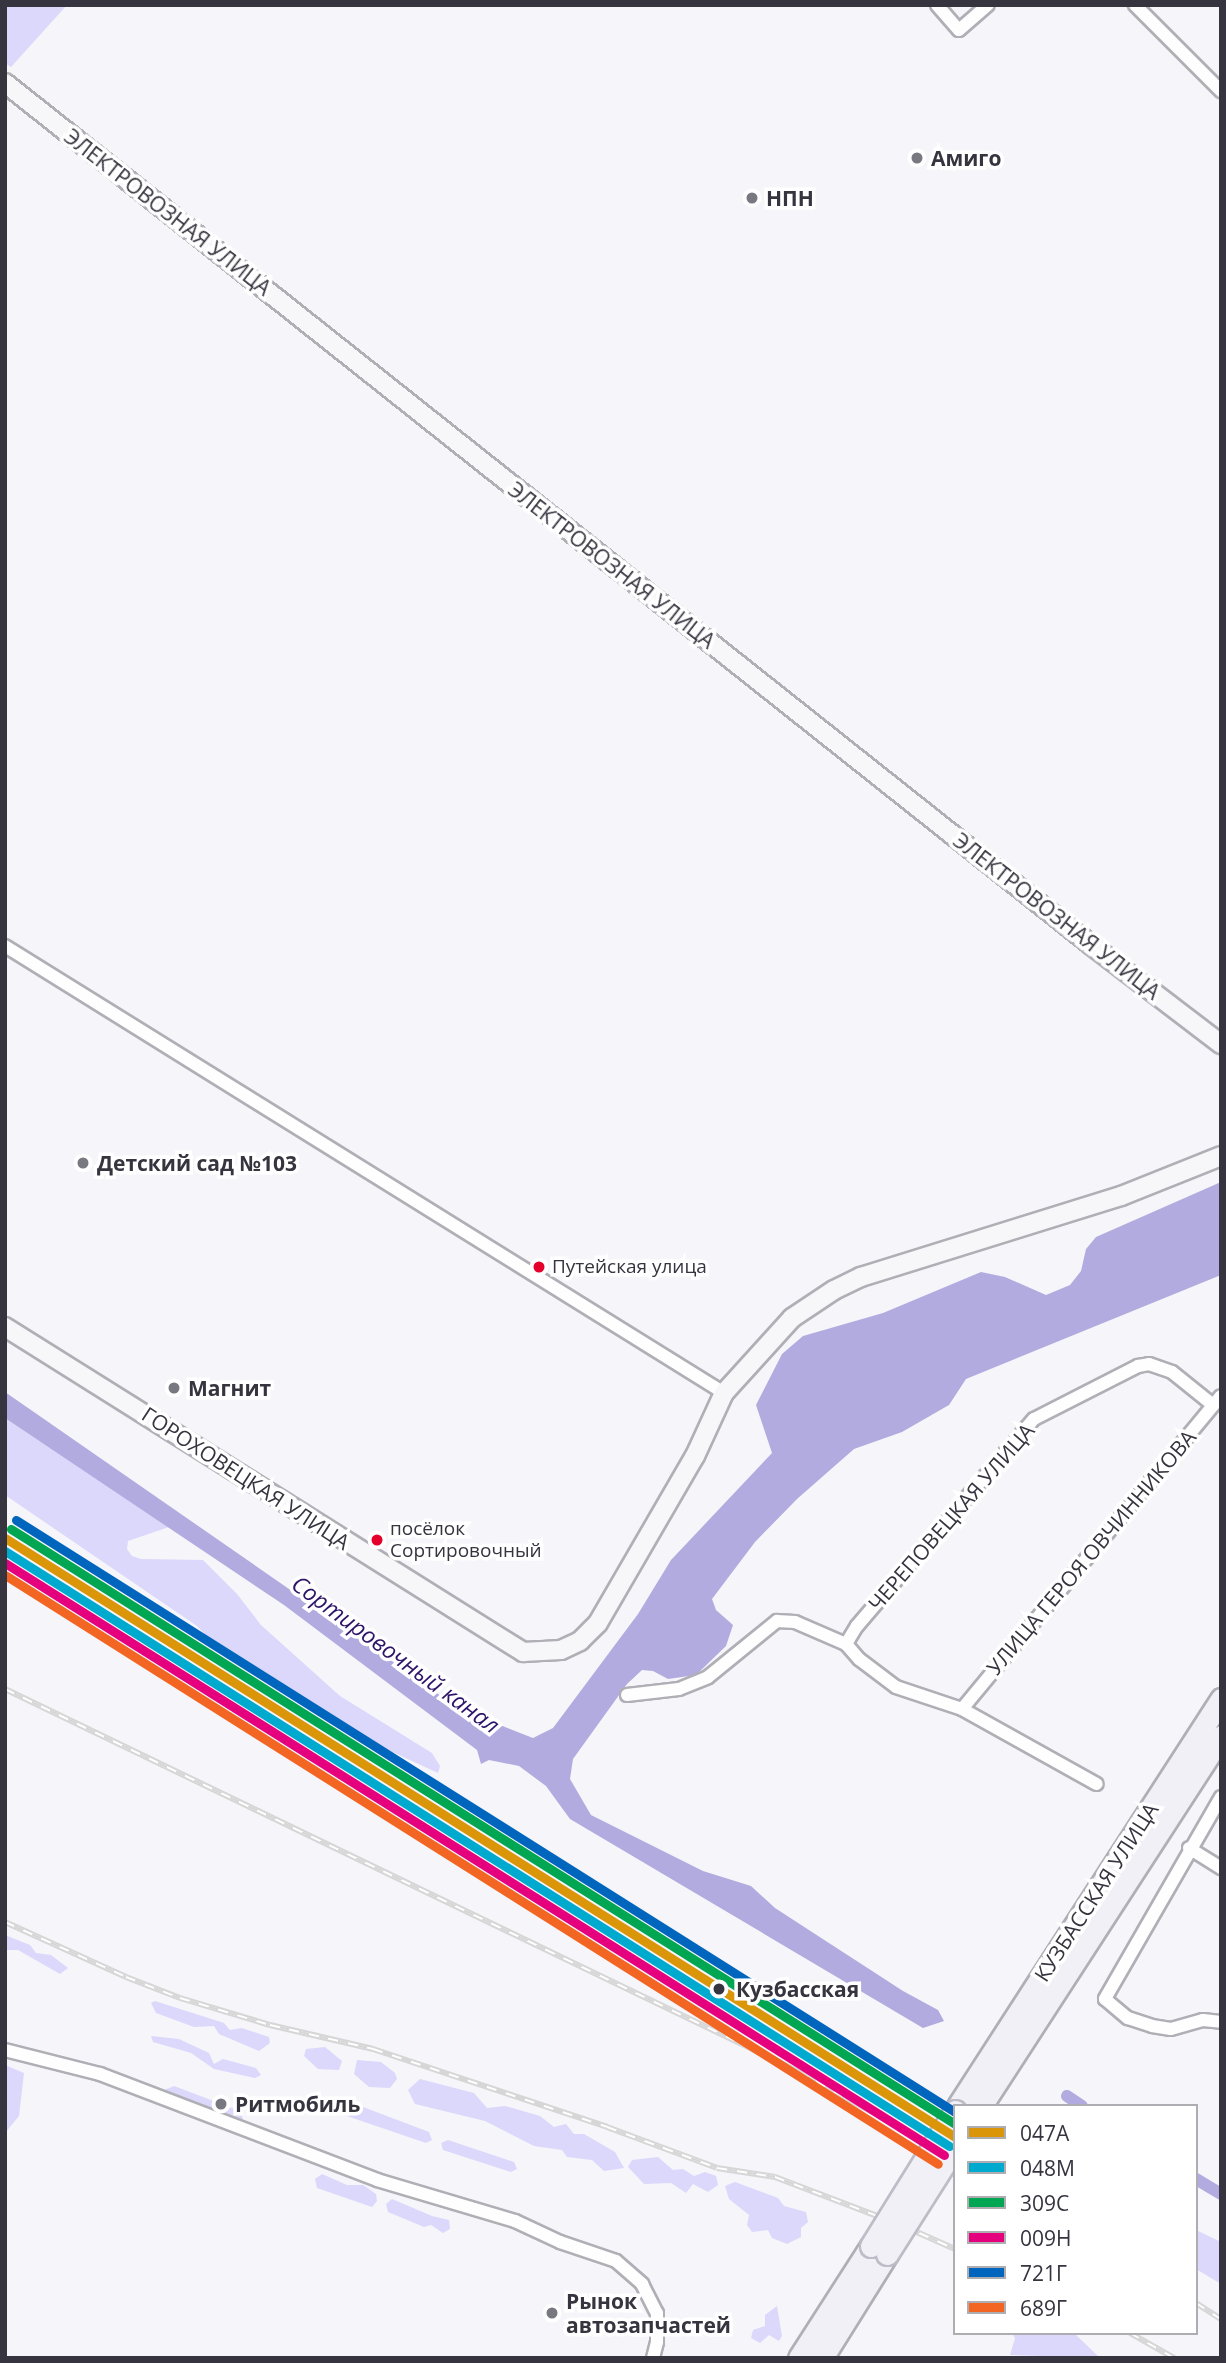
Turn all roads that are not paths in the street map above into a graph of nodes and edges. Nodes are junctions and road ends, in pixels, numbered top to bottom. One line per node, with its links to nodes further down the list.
1 (937, 5): 2 (street)
2 (988, 5)
3 (1135, 5): 5 (street)
4 (5, 83): 7 (street, ЭЛЕКТРОВОЗНАЯ УЛИЦА)
5 (1221, 92)
6 (5, 946): 10 (street)
7 (1221, 1044)
8 (1221, 1156): 10 (street)
9 (5, 1327): 10 (street, ГОРОХОВЕЦКАЯ УЛИЦА)
10 (724, 1393)
11 (1217, 1400): 12 (street, ЧЕРЕПОВЕЦКАЯ УЛИЦА); 15 (street, УЛИЦА ГЕРОЯ ОВЧИННИКОВА)
12 (846, 1644): 13 (street); 15 (street)
13 (627, 1695)
14 (1221, 1699): 23 (main road, КУЗБАССКАЯ УЛИЦА)
15 (962, 1709): 17 (street)
16 (1221, 1736): 23 (main road, КУЗБАССКАЯ УЛИЦА)
17 (1097, 1784)
18 (1221, 1797): 19 (street)
19 (1189, 1848): 20 (street); 21 (street)
20 (1221, 1868)
21 (1221, 2022)
22 (5, 2050): 28 (street)
23 (980, 2095): 24 (main road)
24 (962, 2104)
25 (953, 2115): 27 (main road, bridge)
26 (953, 2150): 27 (main road, bridge)
27 (879, 2250): 29 (main road); 30 (main road)
28 (653, 2358)
29 (799, 2358)
30 (822, 2358)

